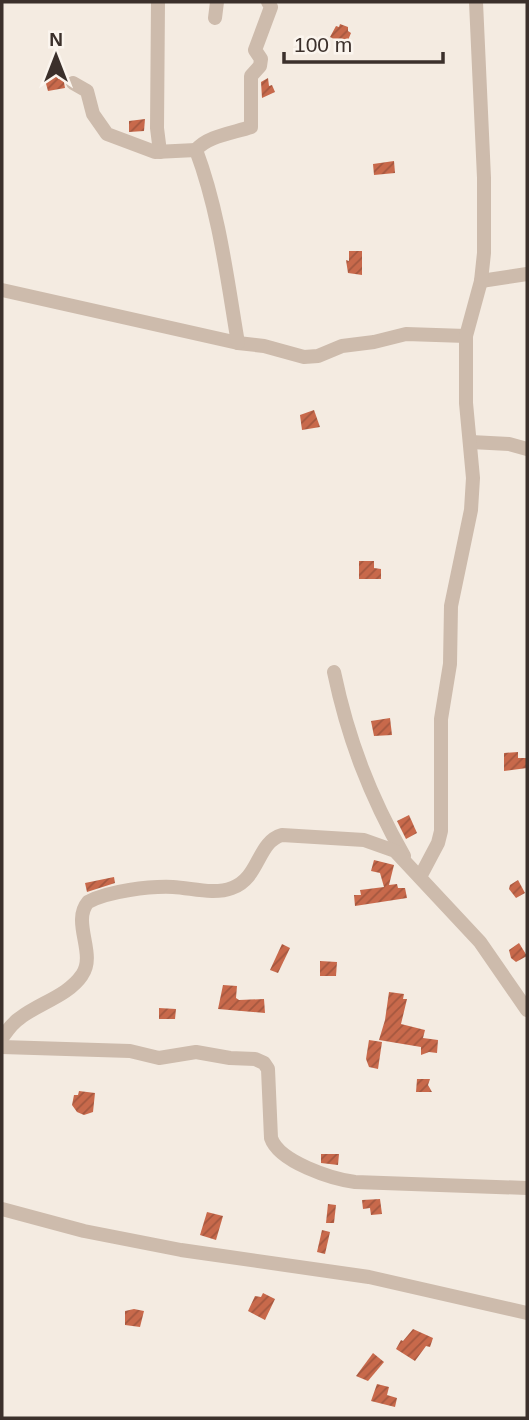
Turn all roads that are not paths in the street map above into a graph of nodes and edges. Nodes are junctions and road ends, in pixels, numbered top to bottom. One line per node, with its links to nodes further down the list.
1 (158, 2): 8 (street)
2 (218, 2): 5 (street)
3 (268, 2): 7 (street)
4 (476, 2): 10 (street)
5 (215, 18)
6 (73, 83): 8 (street)
7 (195, 150): 8 (street); 13 (street)
8 (160, 152)
9 (527, 274): 10 (street)
10 (481, 281): 12 (street)
11 (2, 290): 13 (street)
12 (466, 336): 13 (street); 14 (street)
13 (238, 343)
14 (471, 442): 15 (street); 18 (street)
15 (527, 449)
16 (334, 672): 17 (street)
17 (406, 860): 18 (street); 20 (street)
18 (420, 877): 19 (street)
19 (527, 1010)
20 (2, 1038)
21 (2, 1047): 22 (street)
22 (527, 1188)
23 (2, 1209): 24 (street)
24 (527, 1312)

